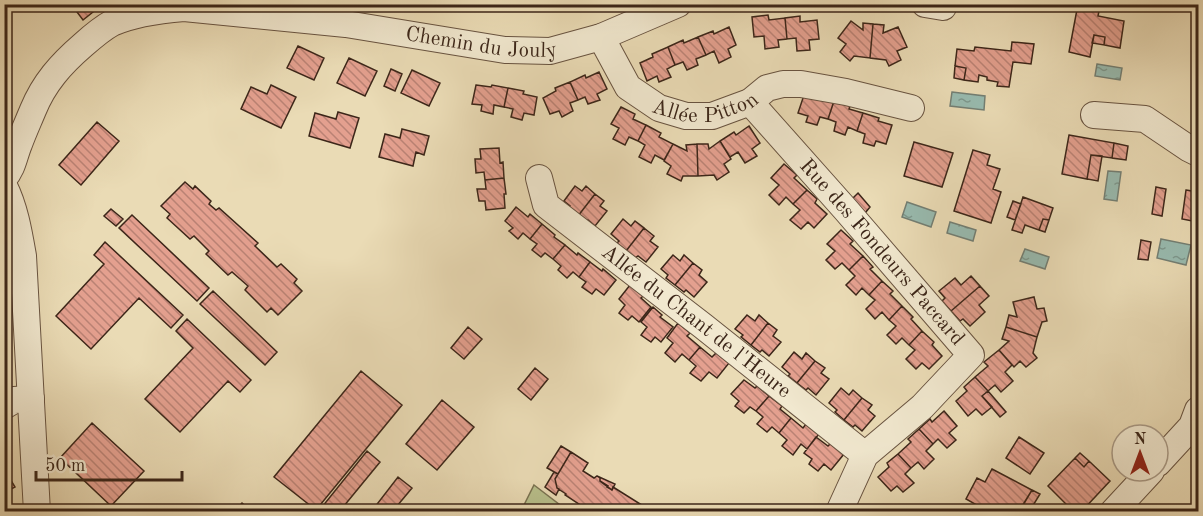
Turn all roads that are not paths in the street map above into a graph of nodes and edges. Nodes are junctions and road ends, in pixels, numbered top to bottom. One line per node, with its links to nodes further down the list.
1 (678, 4): 2 (street, Chemin du Jouly)
2 (601, 37): 3 (street, Allée Pitton); 8 (street, Chemin du Jouly)
3 (750, 102): 4 (street, Allée Pitton); 13 (street, Rue des Fondeurs Paccard)
4 (911, 108)
5 (1094, 115): 6 (street)
6 (1198, 153)
7 (539, 178): 13 (street, Allée du Chant de l'Heure)
8 (5, 188): 9 (street)
9 (31, 399): 10 (street); 15 (street)
10 (4, 406)
11 (1196, 422): 12 (street)
12 (1170, 450)
13 (865, 455): 16 (street, Rue des Fondeurs Paccard)
14 (1140, 483): 17 (street)
15 (37, 512)
16 (839, 512)
17 (1113, 512)

